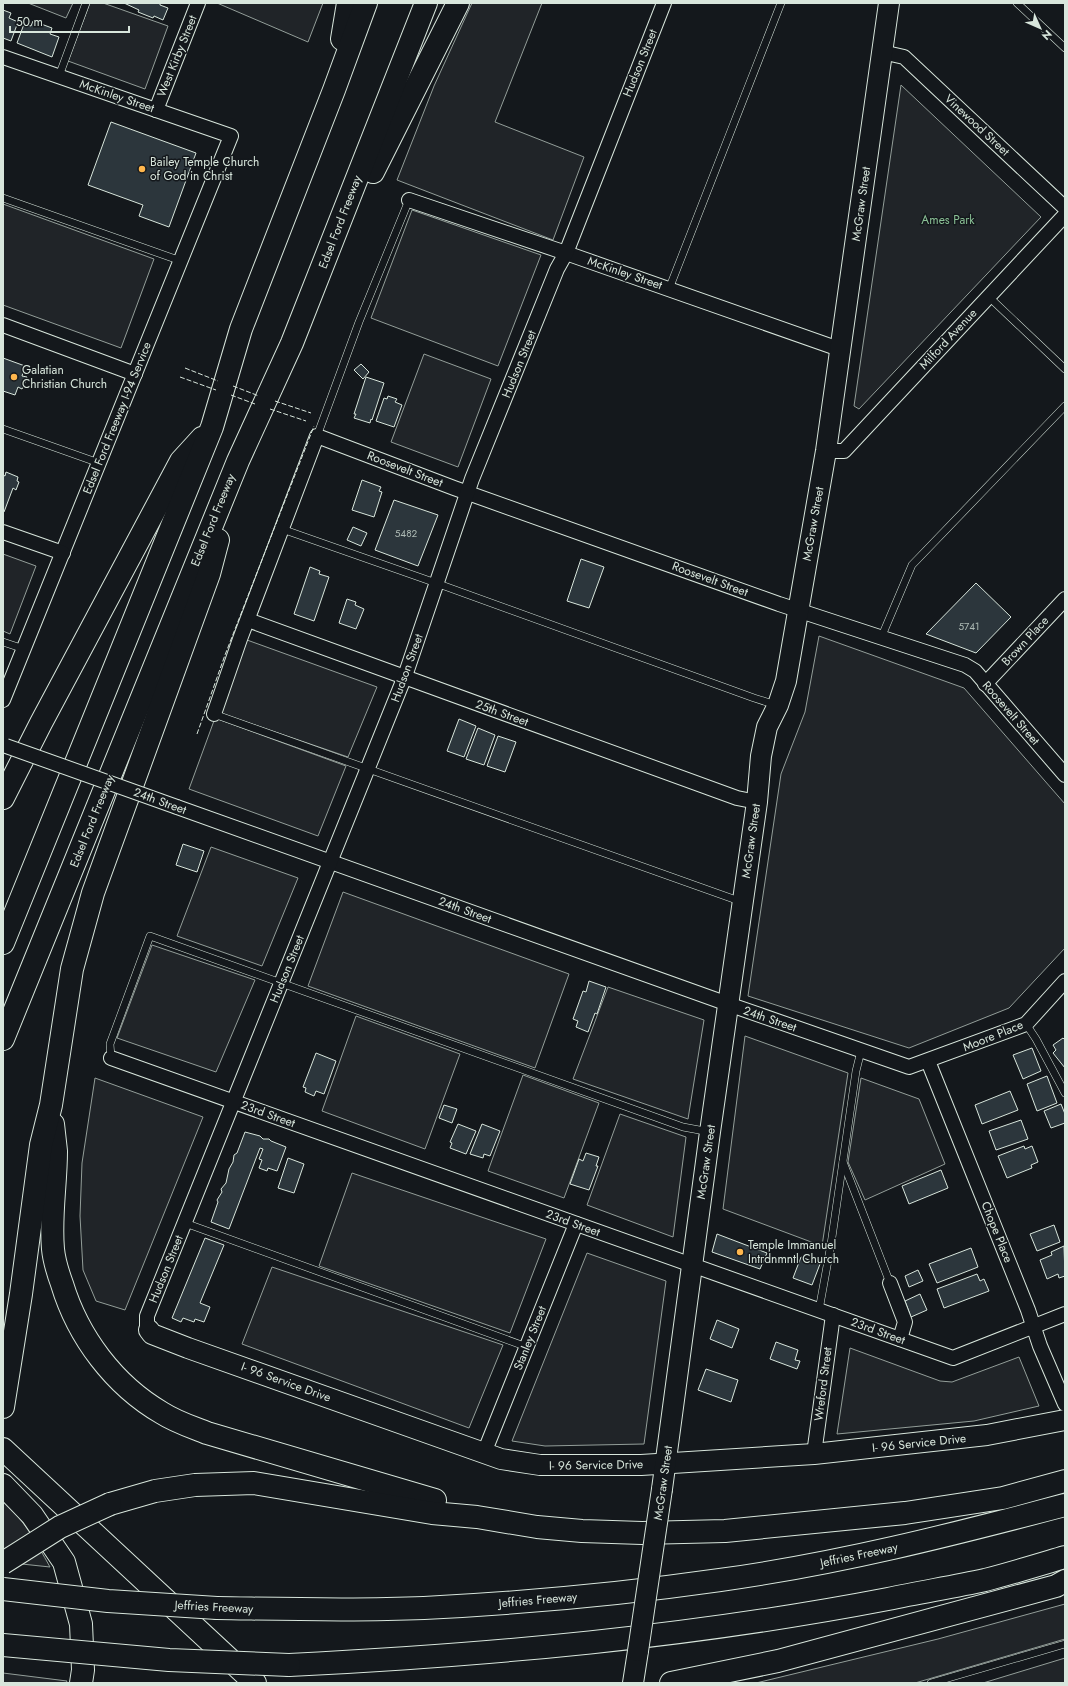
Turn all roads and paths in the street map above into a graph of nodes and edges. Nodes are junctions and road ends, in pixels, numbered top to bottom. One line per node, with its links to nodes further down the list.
1 (86, 3): 14 (lane)
2 (198, 3): 16 (street, West Kirby Street)
3 (348, 3): 15 (highway)
4 (366, 3): 15 (highway)
5 (426, 3): 27 (highway, Edsel Ford Freeway)
6 (458, 3): 27 (highway)
7 (664, 3): 22 (street, Hudson Street)
8 (781, 3): 24 (lane)
9 (1017, 3): 11 (lane)
10 (887, 4): 12 (street, McGraw Street)
11 (1065, 48)
12 (882, 52): 20 (street, Vinewood Street); 28 (street, McGraw Street)
13 (3, 56): 14 (street, McKinley Street)
14 (59, 76): 16 (street, McKinley Street)
15 (334, 90): 32 (highway)
16 (156, 110): 17 (street, McKinley Street)
17 (231, 136): 23 (street, Edsel Ford Freeway I-94 Service)
18 (3, 198): 23 (lane)
19 (409, 200): 22 (street, McKinley Street); 34 (lane)
20 (1065, 208)
21 (1065, 215): 25 (street, Milford Avenue)
22 (566, 253): 24 (street, McKinley Street); 38 (street, Hudson Street)
23 (181, 260): 30 (street, Edsel Ford Freeway I-94 Service)
24 (669, 289): 28 (street, McKinley Street)
25 (988, 296): 29 (lane); 35 (street, Milford Avenue)
26 (3, 325): 30 (street)
27 (292, 343): 36 (highway, Edsel Ford Freeway)
28 (840, 349): 35 (street, McGraw Street)
29 (1065, 368)
30 (135, 374): 37 (street, Edsel Ford Freeway I-94 Service)
31 (1065, 406): 46 (lane)
32 (212, 427): 57 (highway); 61 (highway)
33 (3, 429): 37 (lane)
34 (317, 436): 38 (street, Roosevelt Street); 39 (street)
35 (826, 451): 44 (street, McGraw Street)
36 (238, 461): 66 (highway, Edsel Ford Freeway); 72 (highway)
37 (99, 463): 41 (street, Edsel Ford Freeway I-94 Service)
38 (467, 492): 42 (street, Hudson Street); 44 (street, Roosevelt Street)
39 (282, 529): 42 (lane); 45 (street)
40 (3, 532): 41 (street)
41 (63, 553): 48 (street, Edsel Ford Freeway I-94 Service)
42 (436, 583): 49 (street, Hudson Street); 52 (lane)
43 (1065, 600): 50 (street, Brown Place)
44 (797, 610): 46 (street, Roosevelt Street); 52 (street, McGraw Street)
45 (248, 620): 49 (street, 25th Street); 53 (street)
46 (881, 638): 50 (street, Roosevelt Street)
47 (3, 642): 48 (lane)
48 (24, 650): 51 (street, Edsel Ford Freeway I-94 Service)
49 (405, 676): 55 (street, Hudson Street); 58 (street, 25th Street)
50 (985, 684): 56 (street, Roosevelt Street)
51 (3, 700)
52 (778, 705): 58 (street, McGraw Street)
53 (214, 714): 55 (lane)
54 (4, 746): 59 (street, 24th Street, bridge)
55 (368, 769): 59 (street, Hudson Street); 60 (lane)
56 (1065, 775)
57 (3, 798)
58 (757, 802): 60 (street, McGraw Street)
59 (330, 862): 63 (street, Hudson Street); 64 (street, 24th Street)
60 (743, 902): 64 (street, McGraw Street)
61 (3, 943)
62 (1065, 981): 65 (street, Moore Place)
63 (281, 983): 68 (lane); 71 (street, Hudson Street); 73 (lane)
64 (728, 1004): 67 (street, 24th Street); 73 (street, McGraw Street)
65 (1026, 1024): 69 (street, Moore Place); 70 (lane)
66 (3, 1039)
67 (861, 1051): 69 (street, 24th Street); 74 (lane)
68 (111, 1058): 71 (street, 23rd Street)
69 (928, 1061): 82 (street, Chope Place)
70 (1065, 1092)
71 (234, 1101): 75 (street, Hudson Street); 76 (street, 23rd Street)
72 (51, 1105): 86 (highway); 96 (highway)
73 (710, 1132): 77 (street, McGraw Street)
74 (843, 1161): 78 (lane); 79 (lane)
75 (185, 1223): 83 (street, Hudson Street); 85 (lane)
76 (576, 1224): 77 (street, 23rd Street); 85 (street, Stanley Street)
77 (692, 1265): 79 (street, 23rd Street); 92 (street, McGraw Street)
78 (890, 1283): 84 (street)
79 (819, 1310): 81 (street, 23rd Street)
80 (1065, 1314): 82 (street, 23rd Street)
81 (833, 1315): 84 (street, 23rd Street); 91 (street, Wreford Street)
82 (1034, 1326): 84 (street, 23rd Street); 87 (street, Chope Place)
83 (149, 1330): 90 (street, I- 96 Service Drive)
84 (900, 1339)
85 (527, 1347): 90 (street, Stanley Street)
86 (4, 1404)
87 (1065, 1404)
88 (1065, 1420): 91 (street, I- 96 Service Drive)
89 (3, 1449): 104 (highway)
90 (484, 1453): 92 (street, I- 96 Service Drive)
91 (814, 1454): 92 (street, I- 96 Service Drive)
92 (666, 1463): 105 (street, McGraw Street, bridge)
93 (1065, 1481): 96 (highway)
94 (3, 1485): 103 (highway)
95 (1065, 1505): 100 (highway, Jeffries Freeway, bridge)
96 (477, 1516): 98 (highway, bridge)
97 (1065, 1557): 102 (highway, bridge)
98 (3, 1563)
99 (1065, 1582): 106 (highway)
100 (3, 1589)
101 (1065, 1644): 107 (lane)
102 (3, 1645)
103 (81, 1683)
104 (255, 1683)
105 (633, 1683)
106 (671, 1683)
107 (931, 1683)

